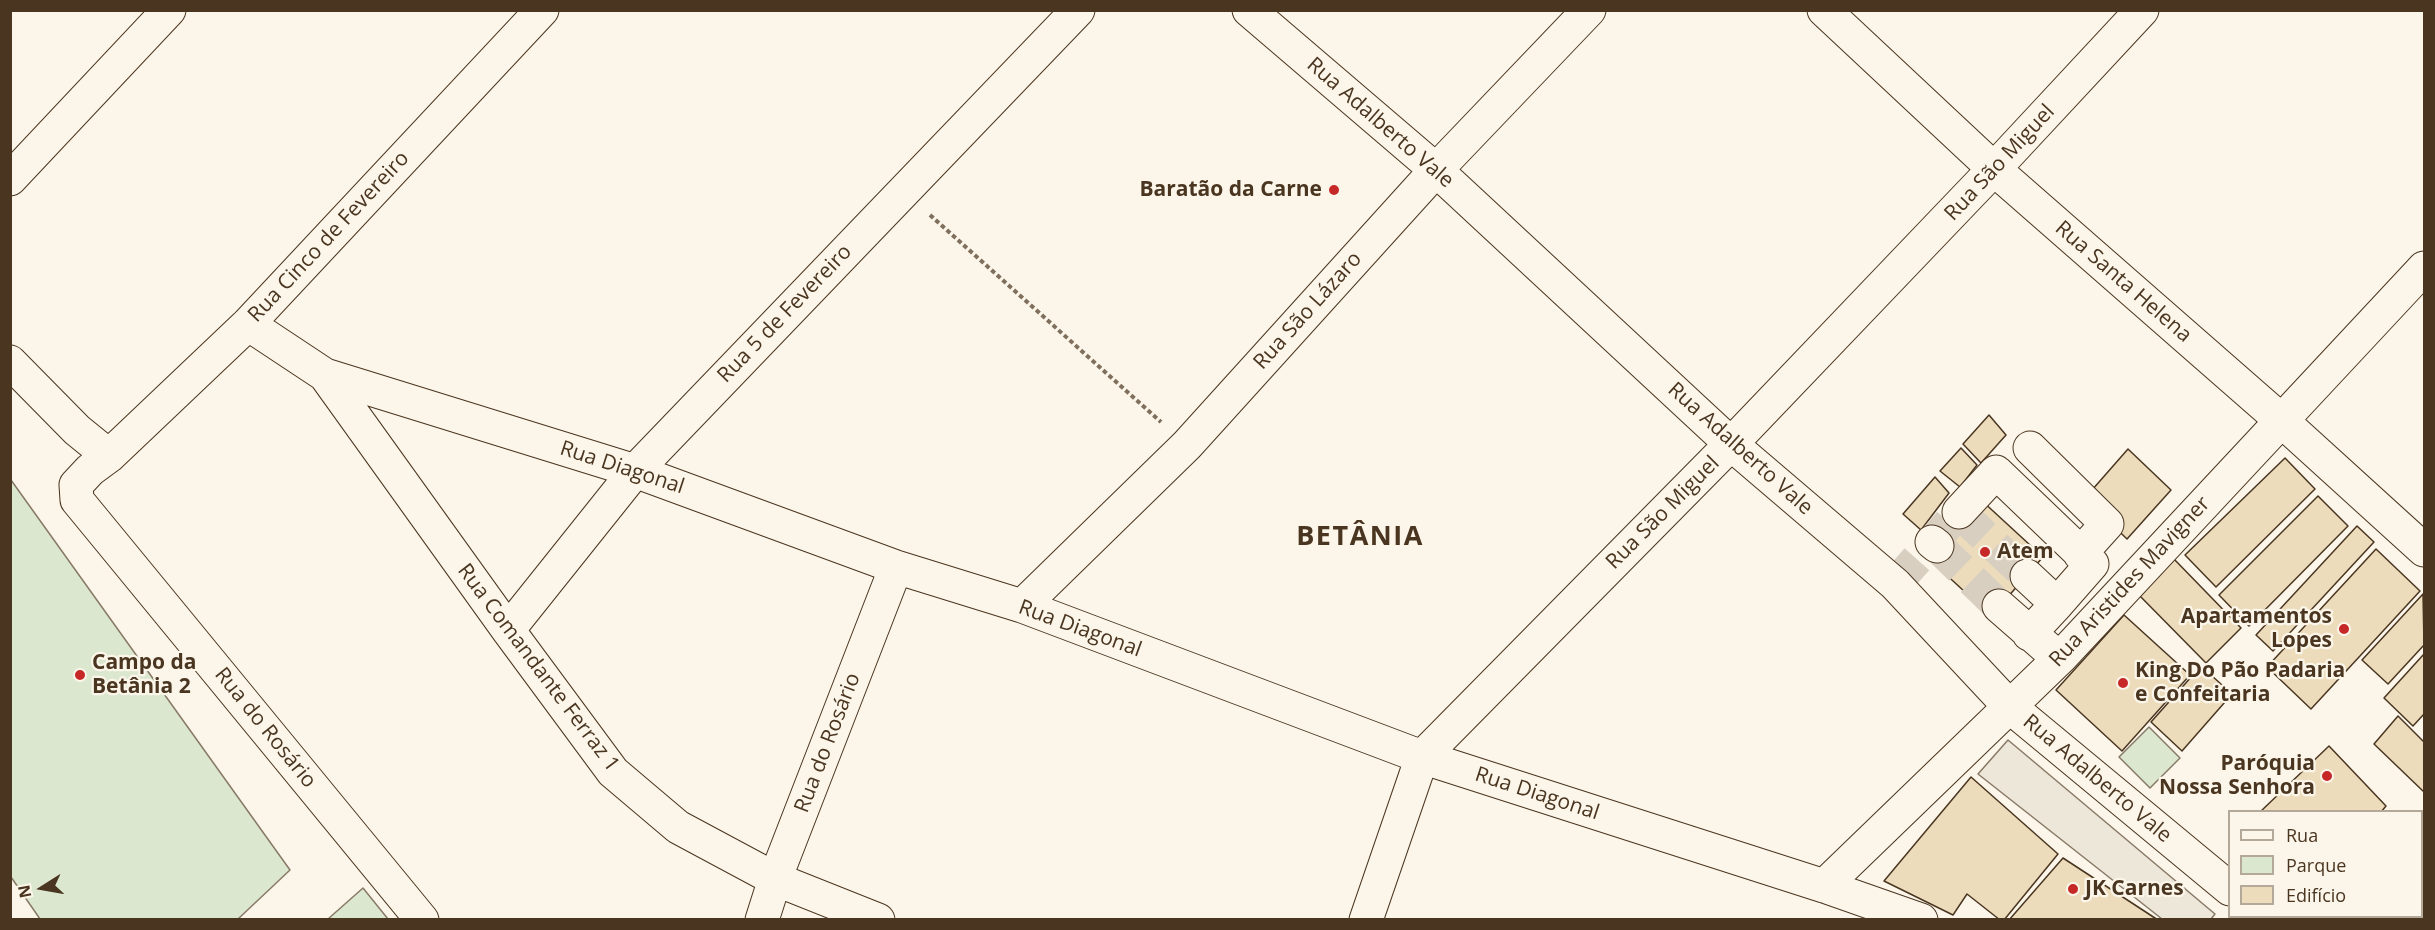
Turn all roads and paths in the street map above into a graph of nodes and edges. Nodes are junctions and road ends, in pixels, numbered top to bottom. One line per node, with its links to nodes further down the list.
1 (169, 10): 10 (street)
2 (542, 10): 13 (street, Rua Cinco de Fevereiro)
3 (1078, 10): 11 (street, Rua 5 de Fevereiro)
4 (1249, 10): 9 (street, Rua Adalberto Vale)
5 (1589, 10): 9 (street, Rua São Lázaro)
6 (1824, 10): 8 (street, Rua Santa Helena)
7 (2142, 10): 8 (street, Rua São Miguel)
8 (1994, 169): 16 (street, Rua Santa Helena); 17 (street, Rua São Miguel)
9 (1436, 170): 17 (street, Rua Adalberto Vale); 18 (street, Rua São Lázaro)
10 (10, 179)
11 (903, 191): 18 (path); 21 (street, Rua 5 de Fevereiro)
12 (2424, 268): 16 (street, Rua Aristides Mavigner)
13 (248, 324): 15 (street, Rua Diagonal); 20 (street, Rua Cinco de Fevereiro)
14 (10, 362): 20 (street)
15 (325, 375): 21 (street, Rua Diagonal); 30 (street, Rua Comandante Ferraz 1)
16 (2282, 421): 23 (street, Rua Santa Helena); 32 (street, Rua Aristides Mavigner)
17 (1731, 444): 33 (street, Rua Adalberto Vale); 34 (street, Rua São Miguel)
18 (1186, 445): 28 (street, Rua São Lázaro)
19 (2030, 448): 24 (street)
20 (109, 456): 38 (street, Rua do Rosário)
21 (635, 471): 25 (street, Rua Diagonal); 30 (street, Rua 5 de Fevereiro)
22 (1959, 512): 24 (street)
23 (2424, 550)
24 (2080, 554): 27 (street)
25 (896, 567): 28 (street, Rua Diagonal); 35 (street, Rua do Rosário)
26 (2027, 576): 27 (street)
27 (2057, 604): 31 (street)
28 (1022, 606): 34 (street, Rua Diagonal)
29 (1999, 606): 31 (street)
30 (508, 630): 35 (street, Rua Comandante Ferraz 1)
31 (2029, 634): 32 (street)
32 (2060, 658): 33 (street, Rua Aristides Mavigner)
33 (2009, 706): 36 (street, Rua Aristides Mavigner); 37 (street, Rua Adalberto Vale)
34 (1422, 757): 36 (street, Rua Diagonal); 41 (street, Rua São Miguel)
35 (775, 879): 39 (street, Rua do Rosário); 40 (street, Rua Comandante Ferraz 1)
36 (1824, 886): 42 (street, Rua Diagonal)
37 (2228, 888)
38 (422, 920)
39 (762, 920)
40 (878, 920)
41 (1366, 920)
42 (1921, 920)

